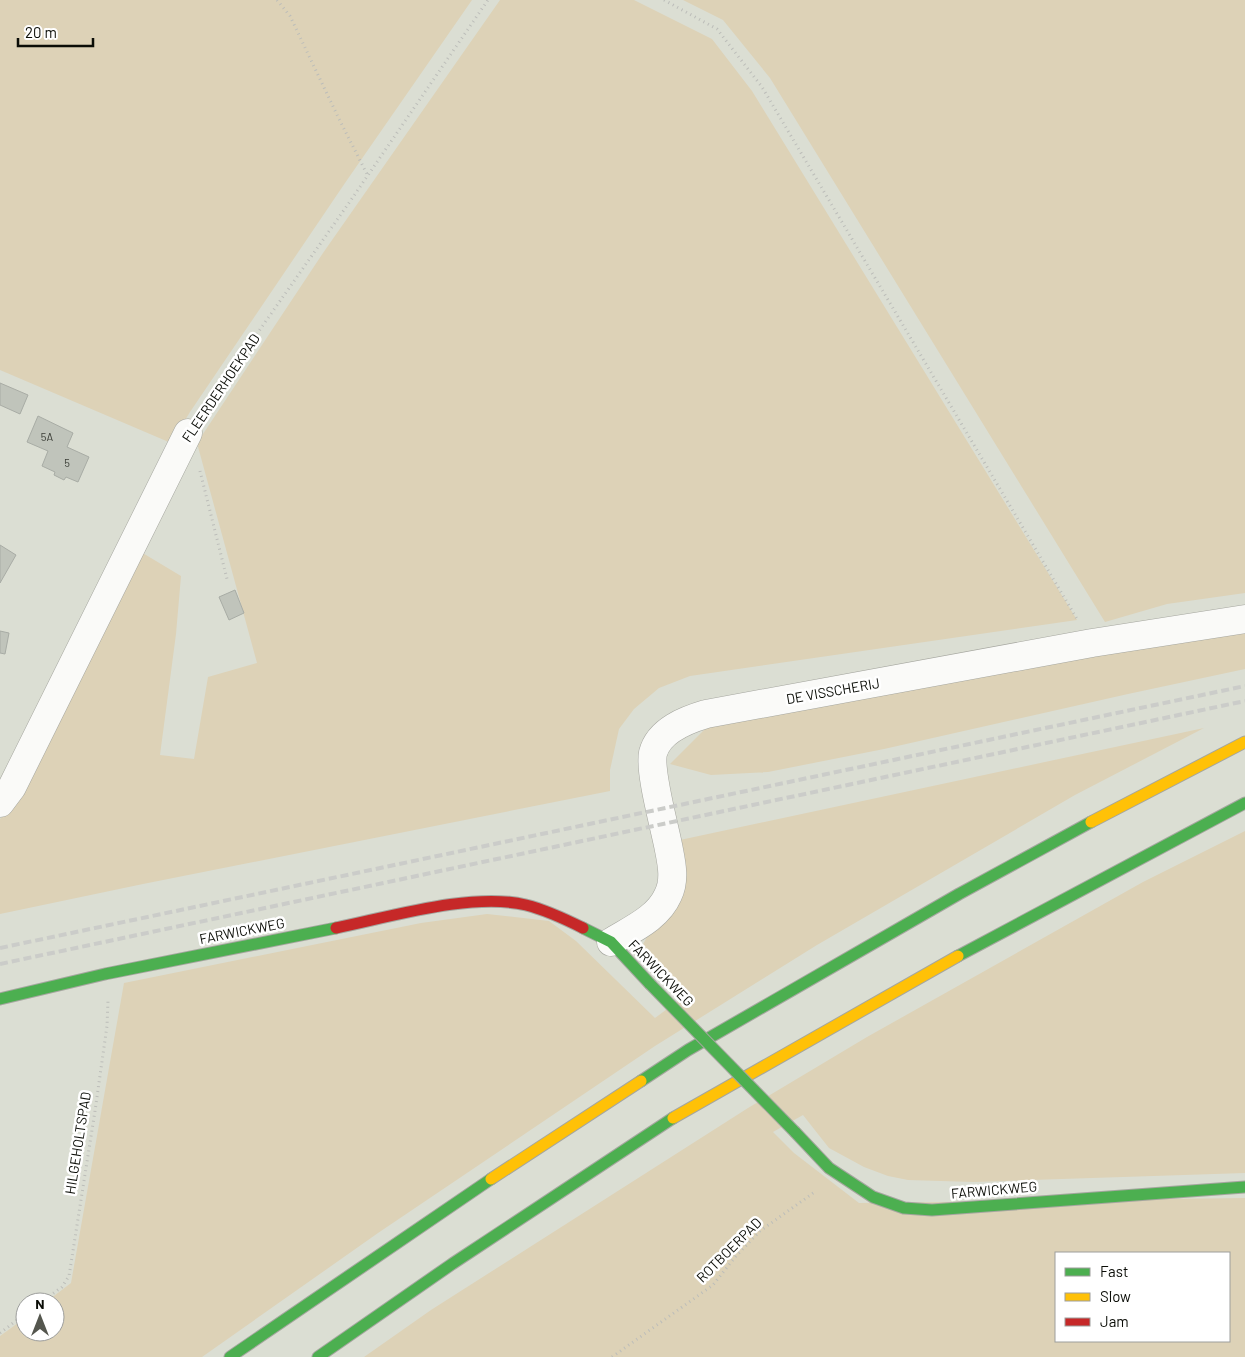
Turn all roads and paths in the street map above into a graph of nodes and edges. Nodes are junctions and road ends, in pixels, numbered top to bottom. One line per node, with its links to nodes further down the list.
1 (277, 0): 4 (path)
2 (488, 0): 4 (path, FLEERDERHOEKPAD)
3 (664, 0): 8 (path)
4 (368, 176): 5 (path, FLEERDERHOEKPAD)
5 (182, 444): 6 (path); 10 (street, FLEERDERHOEKPAD)
6 (227, 579)
7 (1245, 618): 8 (street, DE VISSCHERIJ)
8 (1092, 643): 12 (street, DE VISSCHERIJ)
9 (1245, 742): 20 (main road)
10 (0, 803)
11 (1245, 803): 21 (main road)
12 (611, 942): 13 (main road, FARWICKWEG); 15 (main road, FARWICKWEG, bridge)
13 (105, 974): 14 (main road, FARWICKWEG); 17 (path, HILGEHOLTSPAD)
14 (0, 999)
15 (838, 1175): 16 (main road, FARWICKWEG); 22 (path, ROTBOERPAD)
16 (1245, 1186)
17 (54, 1292)
18 (15, 1321): 19 (path)
19 (0, 1332)
20 (230, 1357)
21 (318, 1357)
22 (612, 1357)

